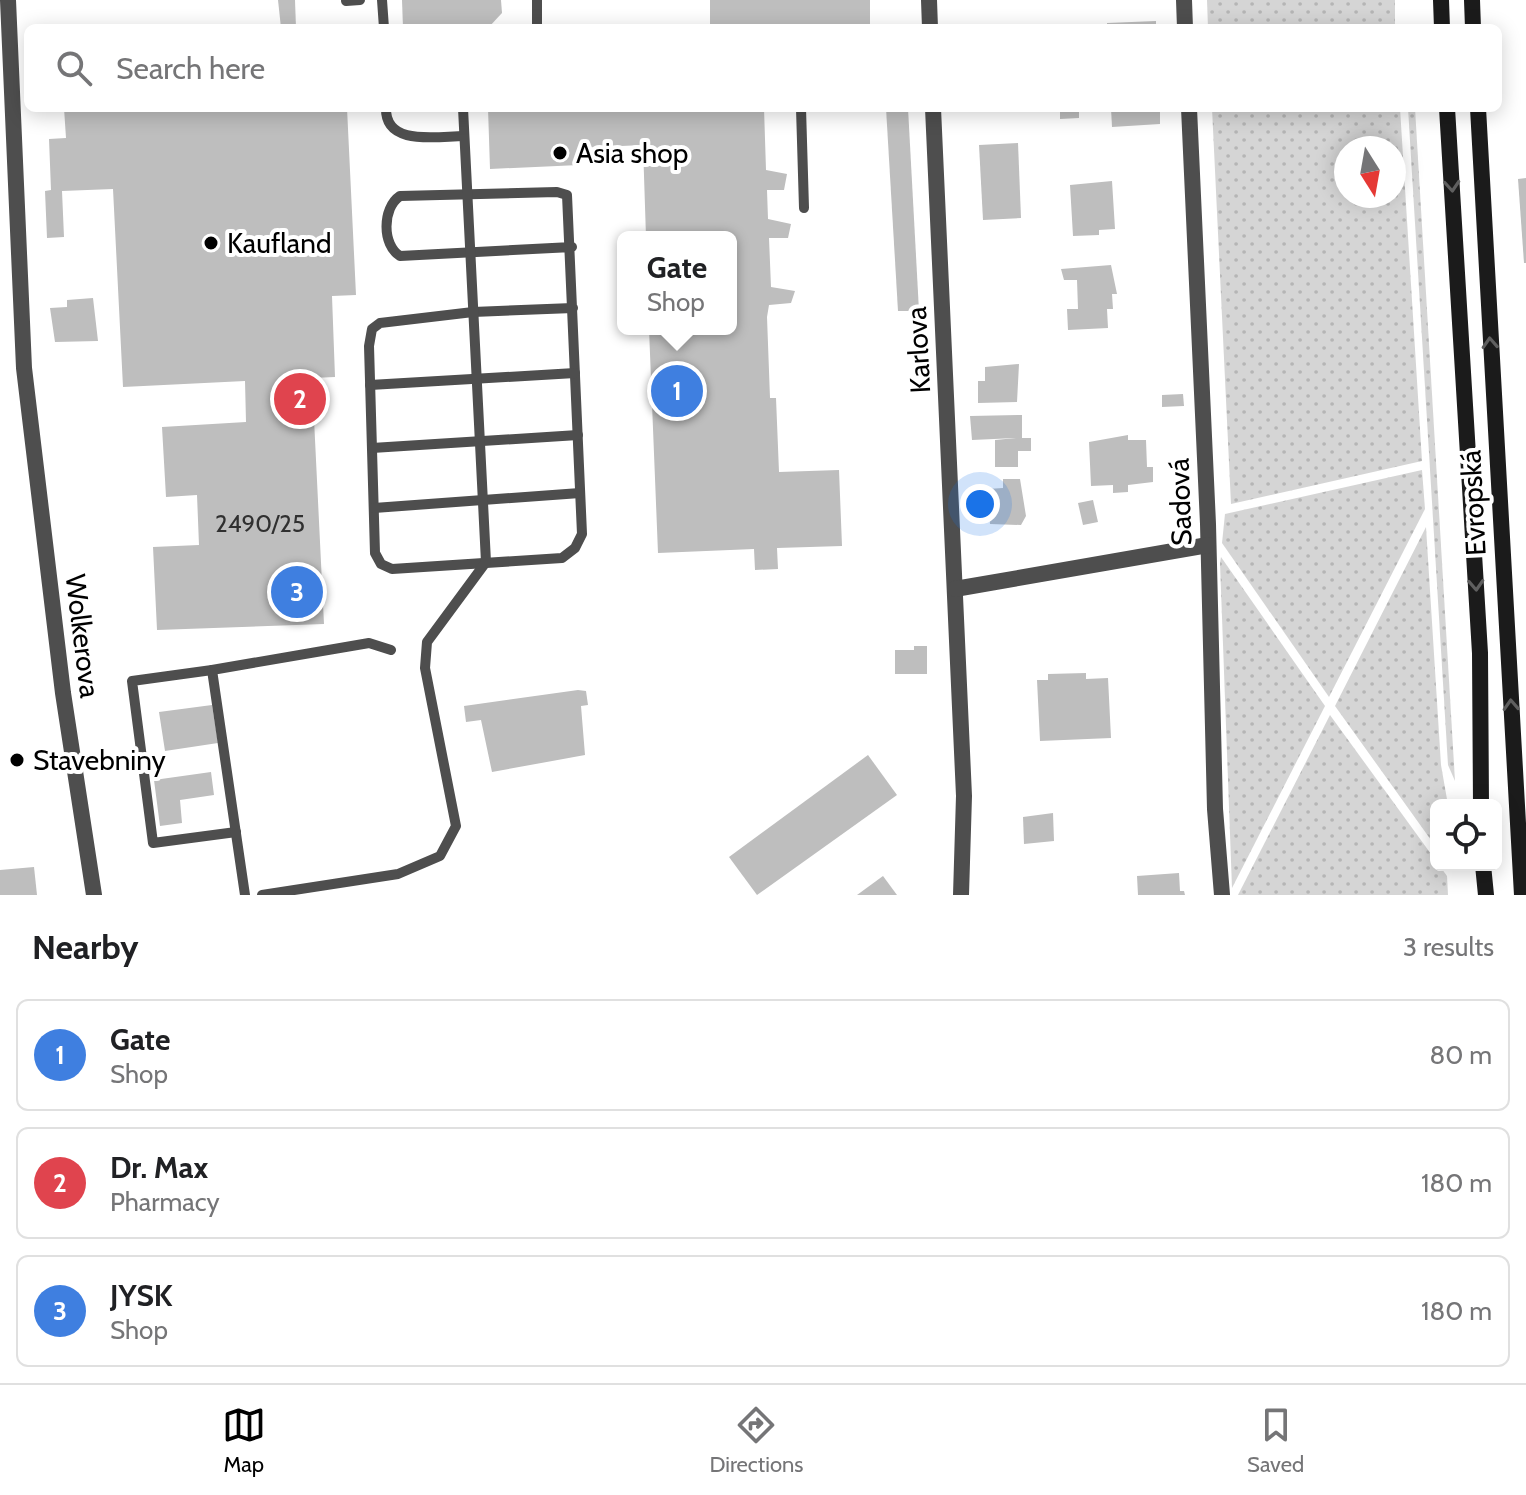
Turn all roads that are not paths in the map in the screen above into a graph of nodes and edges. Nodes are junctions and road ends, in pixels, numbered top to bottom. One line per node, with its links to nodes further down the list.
1 (8, 0): 47 (street, Wolkerova)
2 (360, 0): 9 (lane)
3 (382, 0): 10 (lane)
4 (537, 0): 11 (lane)
5 (929, 0): 12 (street)
6 (1184, 0): 13 (street)
7 (1441, 0): 14 (main road)
8 (1472, 0): 15 (main road)
9 (346, 1)
10 (384, 24)
11 (537, 24)
12 (930, 24)
13 (1185, 24)
14 (1442, 24)
15 (1473, 24)
16 (387, 112): 23 (lane)
17 (463, 112): 23 (lane)
18 (801, 112): 25 (lane)
19 (933, 112): 41 (street, Karlova)
20 (1189, 112): 39 (street, Sadová)
21 (1447, 112): 44 (main road, Evropská, one-way to 44)
22 (1478, 112): 53 (main road, Evropská, one-way to 22)
23 (464, 136): 24 (lane)
24 (468, 195): 26 (lane); 27 (lane); 27 (lane)
25 (804, 208)
26 (572, 247): 27 (lane); 28 (lane)
27 (470, 252): 29 (lane)
28 (573, 308): 29 (lane); 30 (lane)
29 (473, 312): 31 (lane); 32 (lane)
30 (575, 373): 31 (lane); 33 (lane)
31 (476, 378): 32 (lane); 34 (lane)
32 (370, 385): 35 (lane)
33 (578, 435): 34 (lane); 36 (lane)
34 (480, 441): 35 (lane); 37 (lane)
35 (372, 448): 38 (lane)
36 (580, 493): 37 (lane); 40 (lane)
37 (483, 500): 38 (lane); 40 (lane)
38 (374, 508): 40 (lane)
39 (1208, 545): 41 (street); 51 (street, Sadová)
40 (486, 562): 49 (lane)
41 (955, 589): 50 (street, Karlova)
42 (391, 650): 43 (lane)
43 (212, 670): 45 (lane); 45 (lane)
44 (1481, 799)
45 (236, 832): 48 (lane)
46 (1484, 871): 52 (main road)
47 (94, 895)
48 (245, 895)
49 (262, 895)
50 (961, 895)
51 (1222, 895)
52 (1486, 895)
53 (1522, 895)

